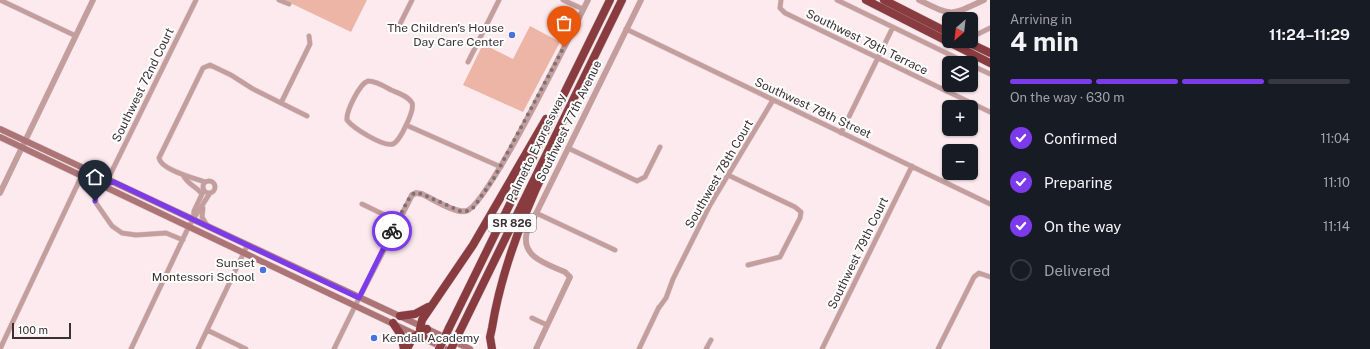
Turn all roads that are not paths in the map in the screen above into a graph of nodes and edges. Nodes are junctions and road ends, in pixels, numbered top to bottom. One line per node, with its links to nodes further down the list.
1 (0, 0): 26 (street)
2 (93, 0): 26 (street)
3 (196, 0): 56 (street, Southwest 72nd Court)
4 (279, 0): 18 (street)
5 (412, 0): 21 (street)
6 (499, 0): 32 (street)
7 (564, 0): 19 (street)
8 (588, 0): 19 (street)
9 (610, 0): 38 (highway, Palmetto Expressway / SR 826)
10 (622, 0): 40 (highway, Palmetto Expressway / SR 826)
11 (641, 0): 23 (street, Southwest 77th Avenue)
12 (781, 0): 31 (street, Southwest 79th Terrace)
13 (837, 0): 20 (street)
14 (866, 0): 33 (highway)
15 (884, 0): 24 (highway)
16 (919, 0): 17 (street)
17 (984, 0)
18 (289, 4)
19 (583, 9): 51 (street)
20 (893, 27): 30 (street); 31 (street)
21 (398, 28)
22 (990, 28): 25 (street)
23 (626, 29): 36 (street, Southwest 78th Street); 49 (street, Southwest 77th Avenue)
24 (942, 29)
25 (978, 34)
26 (76, 36): 46 (street)
27 (309, 36): 37 (street)
28 (978, 47): 29 (highway)
29 (990, 53)
30 (953, 56)
31 (878, 58): 39 (street, Southwest 79th Terrace); 44 (street)
32 (468, 62)
33 (990, 63)
34 (978, 68): 35 (street)
35 (990, 74)
36 (773, 100): 44 (street, Southwest 78th Street); 54 (street, Southwest 78th Court)
37 (281, 103): 41 (street); 53 (street)
38 (556, 111): 82 (highway); 97 (highway, Palmetto Expressway / SR 826, bridge)
39 (990, 112)
40 (566, 114): 89 (highway); 99 (highway, Palmetto Expressway / SR 826, bridge)
41 (307, 116)
42 (406, 126): 42 (street); 51 (street)
43 (0, 129): 46 (main road)
44 (841, 133): 50 (street, Southwest 78th Street)
45 (0, 137): 47 (main road)
46 (24, 140): 47 (street); 56 (main road)
47 (22, 147): 52 (main road); 61 (street)
48 (660, 147): 49 (street)
49 (568, 148): 67 (street, Southwest 77th Avenue)
50 (912, 166): 65 (street, Southwest 78th Street); 106 (street, Southwest 79th Court)
51 (501, 167): 69 (street)
52 (82, 175): 60 (main road); 91 (street)
53 (183, 175): 55 (street); 59 (street)
54 (728, 175): 76 (street); 104 (street, Southwest 78th Court)
55 (191, 177): 58 (street); 59 (street)
56 (108, 179): 57 (main road)
57 (114, 182): 60 (main road); 68 (main road)
58 (205, 182): 62 (street); 63 (street)
59 (188, 183): 62 (street)
60 (102, 185): 70 (main road); 72 (street)
61 (0, 192)
62 (203, 192): 63 (street); 68 (street)
63 (210, 193): 66 (street)
64 (362, 204): 69 (street)
65 (990, 204)
66 (203, 205): 68 (street); 71 (street)
67 (536, 213): 74 (street); 86 (street, Southwest 77th Avenue)
68 (193, 220): 70 (street); 71 (main road)
69 (397, 221): 80 (street)
70 (189, 226): 72 (street); 75 (main road)
71 (208, 227): 73 (main road)
72 (183, 240): 92 (street)
73 (247, 246): 75 (street); 77 (main road)
74 (615, 250)
75 (244, 252): 78 (main road); 87 (street)
76 (748, 265)
77 (296, 268): 78 (main road); 80 (main road)
78 (293, 275): 81 (main road)
79 (990, 277): 107 (street)
80 (359, 298): 81 (street); 83 (main road)
81 (355, 304): 85 (main road); 95 (street)
82 (431, 305): 83 (highway); 88 (highway)
83 (400, 316): 88 (main road)
84 (532, 318): 86 (street)
85 (393, 323): 88 (main road); 96 (highway)
86 (547, 325): 103 (street)
87 (207, 330): 93 (street); 94 (street)
88 (421, 332): 96 (highway); 98 (main road); 100 (main road)
89 (490, 337): 101 (highway); 102 (highway)
90 (711, 340): 105 (street)
91 (0, 349)
92 (132, 349)
93 (198, 349)
94 (246, 349)
95 (334, 349)
96 (406, 349)
97 (439, 349)
98 (446, 349)
99 (451, 349)
100 (470, 349)
101 (486, 349)
102 (492, 349)
103 (536, 349)
104 (639, 349)
105 (706, 349)
106 (822, 349)
107 (938, 349)

